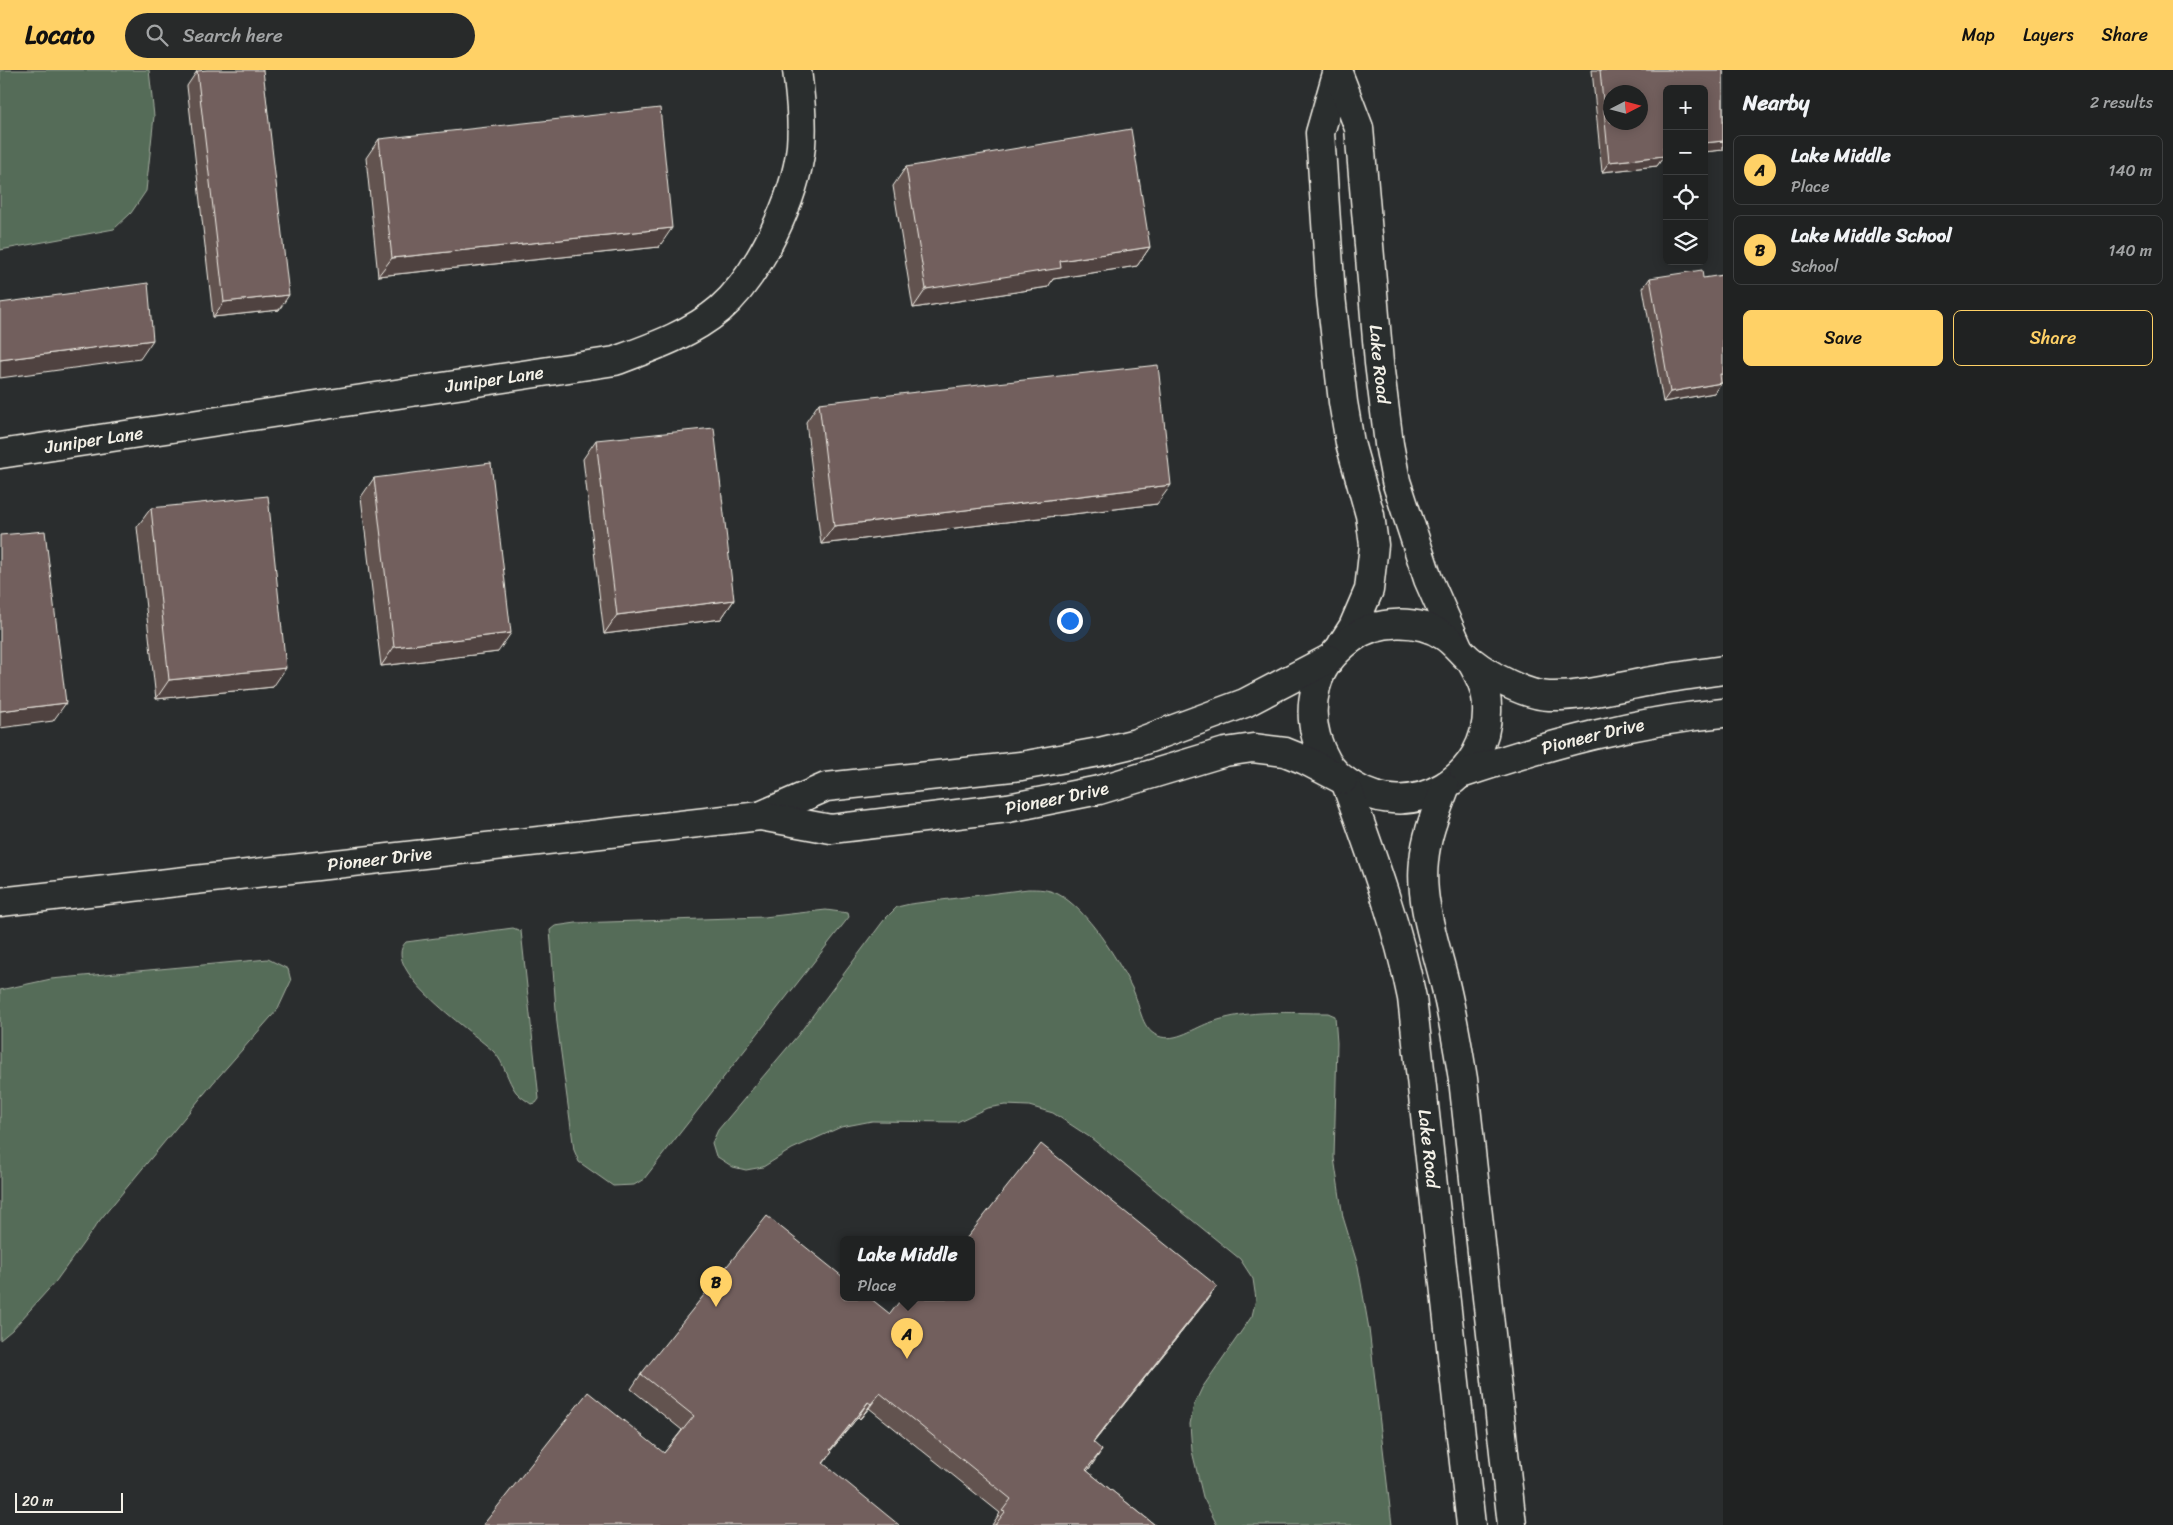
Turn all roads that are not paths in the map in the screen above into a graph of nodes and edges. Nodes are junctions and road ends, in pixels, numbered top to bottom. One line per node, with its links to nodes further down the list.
1 (797, 70): 3 (street, Juniper Lane)
2 (1338, 72): 4 (street, Lake Road); 5 (street, Lake Road)
3 (0, 454)
4 (1334, 653): 5 (street); 9 (street); 10 (street, Pioneer Drive)
5 (1464, 654): 6 (street); 8 (street)
6 (1723, 670)
7 (1723, 713): 8 (street, Pioneer Drive)
8 (1454, 780): 9 (street); 13 (street)
9 (1344, 781): 10 (street, Pioneer Drive); 12 (street, Lake Road)
10 (760, 816): 11 (street, Pioneer Drive)
11 (0, 902)
12 (1471, 1525)
13 (1512, 1525)

